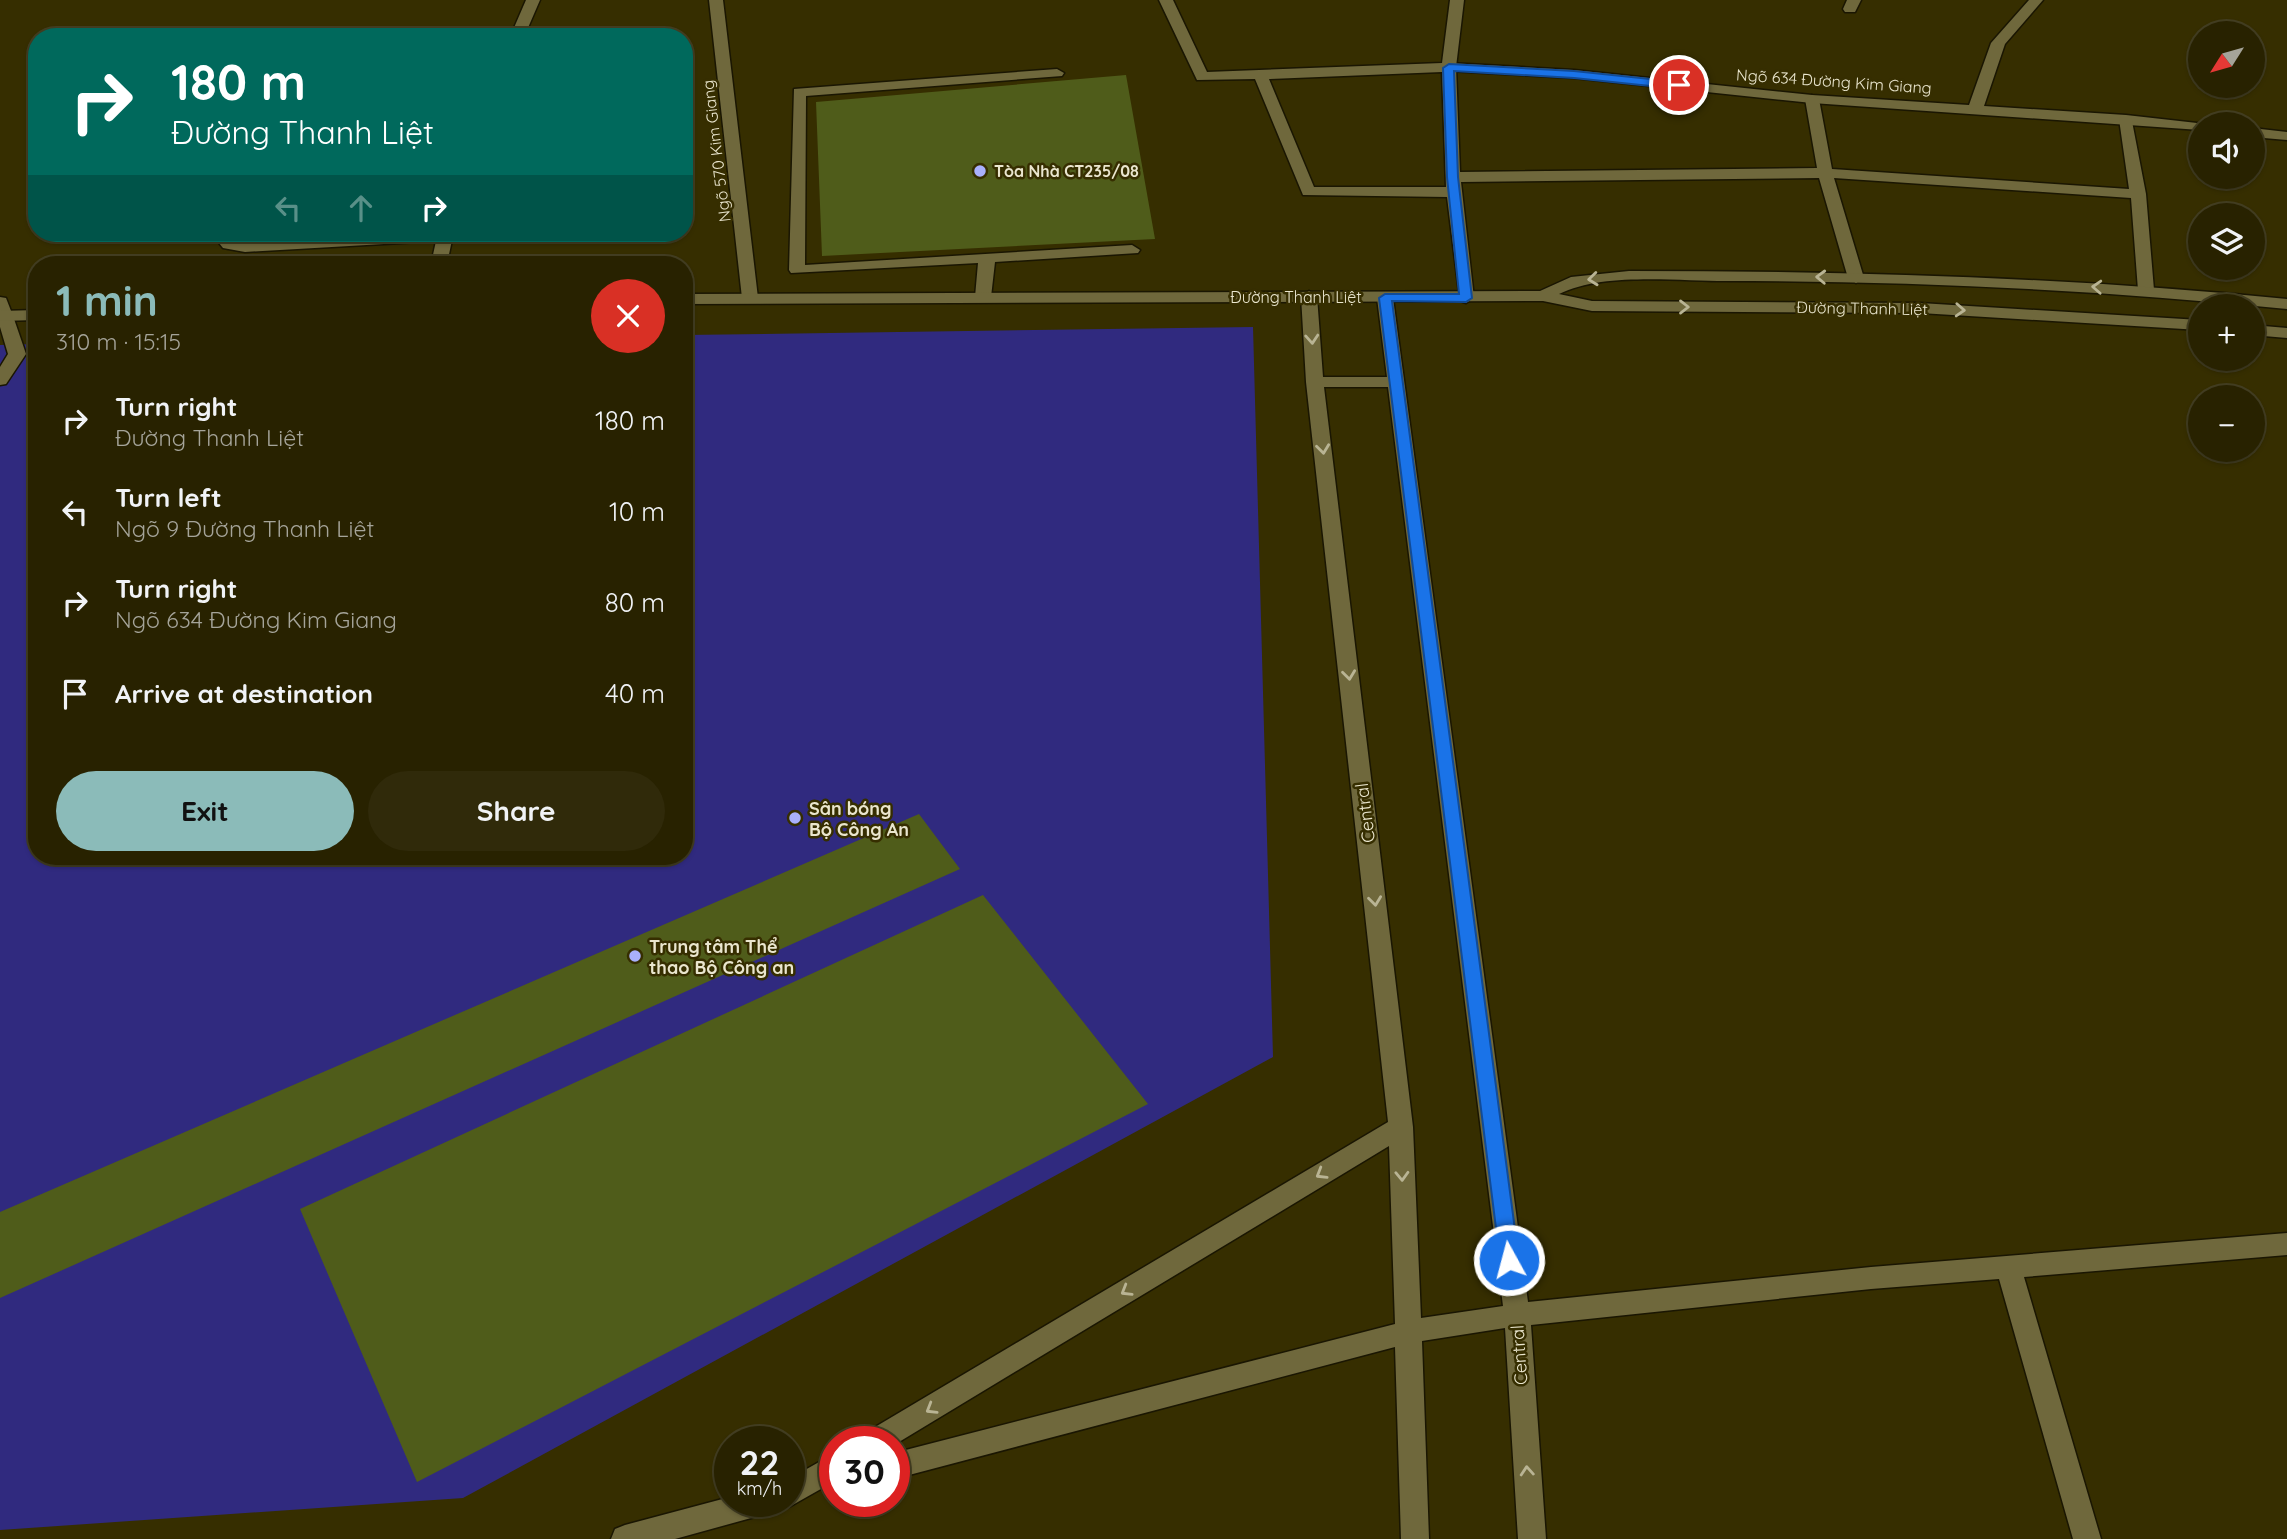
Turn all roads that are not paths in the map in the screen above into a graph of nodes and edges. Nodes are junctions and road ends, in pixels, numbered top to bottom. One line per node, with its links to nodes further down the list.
1 (533, 0): 6 (street)
2 (716, 0): 28 (street, Ngõ 570 Kim Giang)
3 (1166, 0): 9 (street, Ngõ 634 Đường Kim Giang)
4 (1457, 0): 7 (street)
5 (2036, 0): 11 (street)
6 (521, 28)
7 (1449, 68): 9 (street, Ngõ 634 Đường Kim Giang); 10 (street, Ngõ 634 Đường Kim Giang); 17 (street)
8 (1057, 73): 22 (street)
9 (1260, 74): 17 (street)
10 (1812, 99): 11 (street, Ngõ 634 Đường Kim Giang); 16 (street)
11 (1975, 109): 12 (street, Ngõ 634 Đường Kim Giang)
12 (2126, 118): 13 (street, Ngõ 634 Đường Kim Giang); 18 (street)
13 (2188, 125)
14 (2265, 133): 15 (street)
15 (2287, 135)
16 (1825, 173): 17 (street); 18 (street); 23 (street)
17 (1453, 184): 30 (street)
18 (2137, 194): 24 (street)
19 (226, 242): 20 (street)
20 (328, 242)
21 (1132, 250): 22 (street)
22 (987, 258): 27 (street)
23 (1857, 278): 24 (street, one-way to 23); 26 (street, one-way to 26)
24 (2146, 290): 32 (street)
25 (1309, 296): 27 (street, Đường Thanh Liệt); 29 (street, Đường Thanh Liệt); 39 (street, Central, one-way to 39)
26 (1543, 296): 30 (street, Đường Thanh Liệt); 35 (street, Đường Thanh Liệt, one-way to 35)
27 (983, 297): 28 (street, Đường Thanh Liệt)
28 (750, 298): 31 (street, Đường Thanh Liệt)
29 (1385, 298): 30 (street, Đường Thanh Liệt); 40 (street, Central)
30 (1466, 298)
31 (693, 299)
32 (2287, 304)
33 (2, 311): 34 (street); 38 (street)
34 (28, 314)
35 (2188, 325)
36 (2265, 331): 37 (street)
37 (2287, 333)
38 (0, 380)
39 (1315, 382): 40 (street); 41 (street, Central, one-way to 41)
40 (1396, 382): 44 (street, Central)
41 (1401, 1127): 45 (street, Central, one-way to 45); 46 (street, one-way to 46)
42 (2287, 1244): 43 (street)
43 (2008, 1266): 44 (street); 52 (street)
44 (1517, 1315): 45 (street); 51 (street, Central, one-way to 44)
45 (1407, 1332): 47 (street); 50 (street, Central)
46 (902, 1426)
47 (910, 1462)
48 (714, 1515): 49 (street)
49 (625, 1539)
50 (1415, 1539)
51 (1532, 1539)
52 (2087, 1539)

